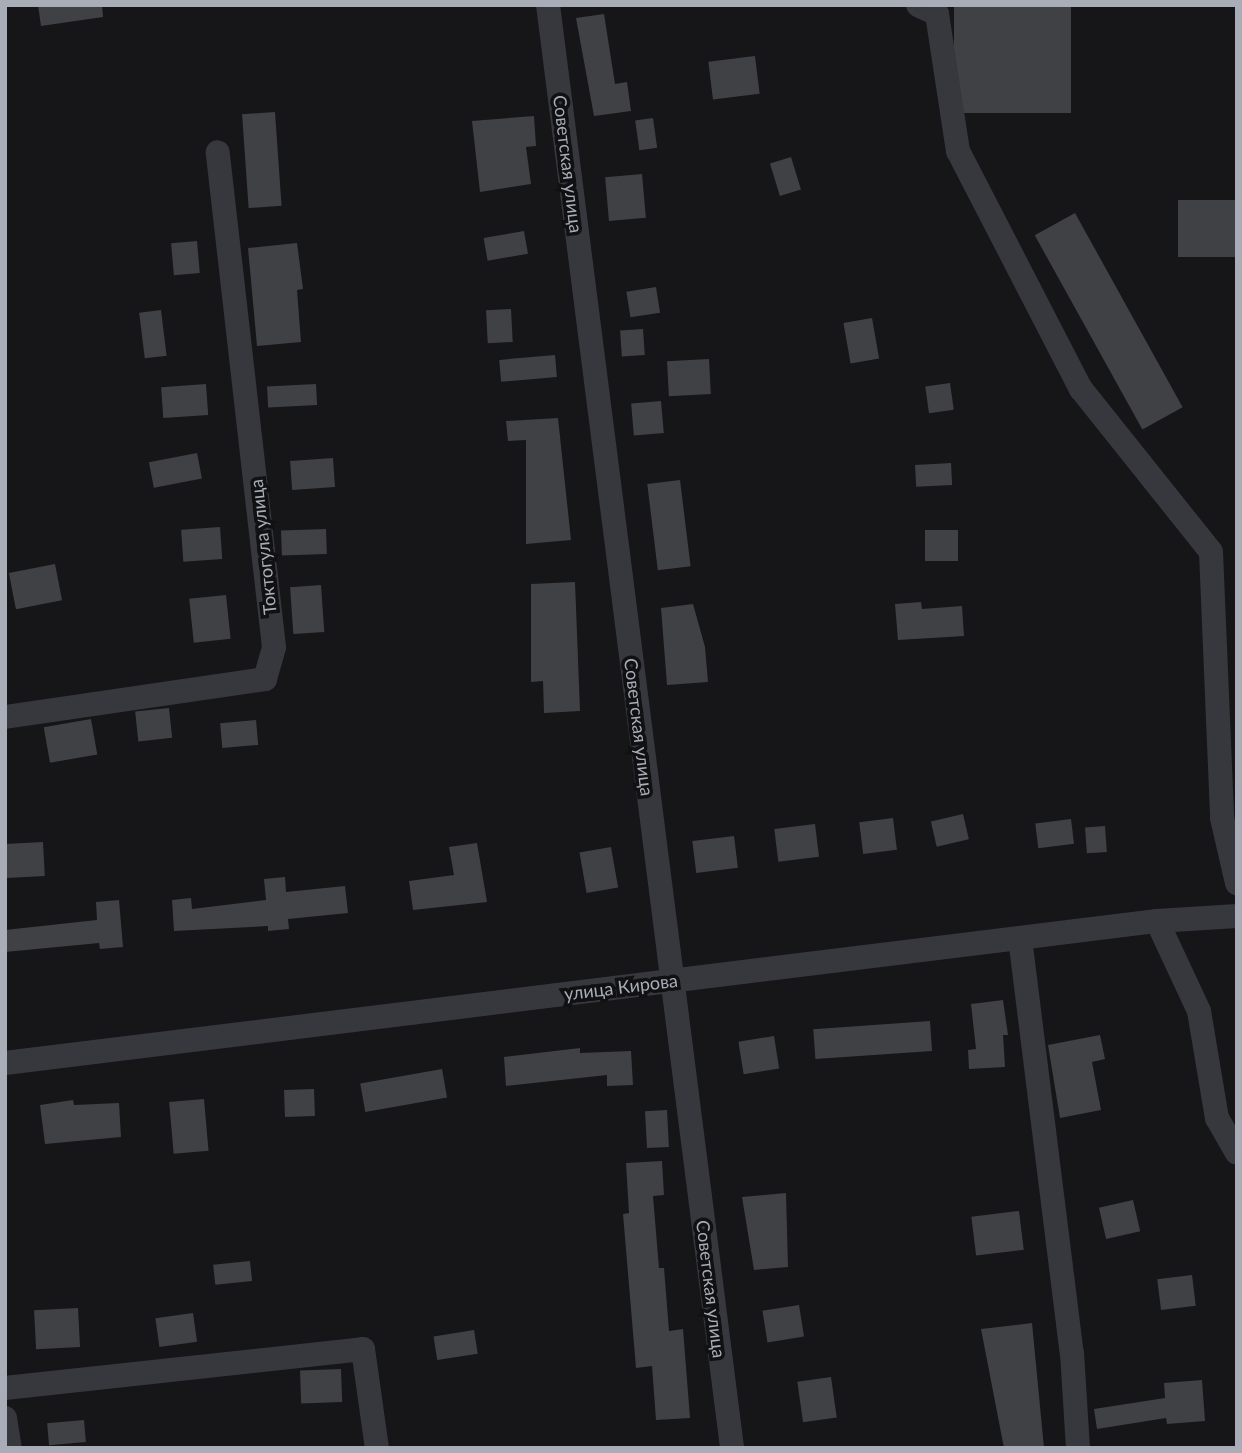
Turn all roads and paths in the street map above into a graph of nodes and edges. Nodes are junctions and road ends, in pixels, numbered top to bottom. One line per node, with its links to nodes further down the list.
1 (548, 5): 9 (street, Советская улица)
2 (918, 5): 5 (street)
3 (218, 152): 4 (street, Токтогула улица)
4 (5, 717)
5 (1237, 883)
6 (1237, 916): 7 (street, улица Кирова)
7 (1157, 921): 8 (street, улица Кирова); 11 (street)
8 (1020, 939): 9 (street, улица Кирова); 17 (street)
9 (671, 981): 10 (street, улица Кирова); 16 (street, Советская улица)
10 (5, 1063)
11 (1237, 1153)
12 (5, 1388): 15 (street)
13 (5, 1418): 14 (street)
14 (9, 1448)
15 (377, 1448)
16 (732, 1448)
17 (1078, 1448)

